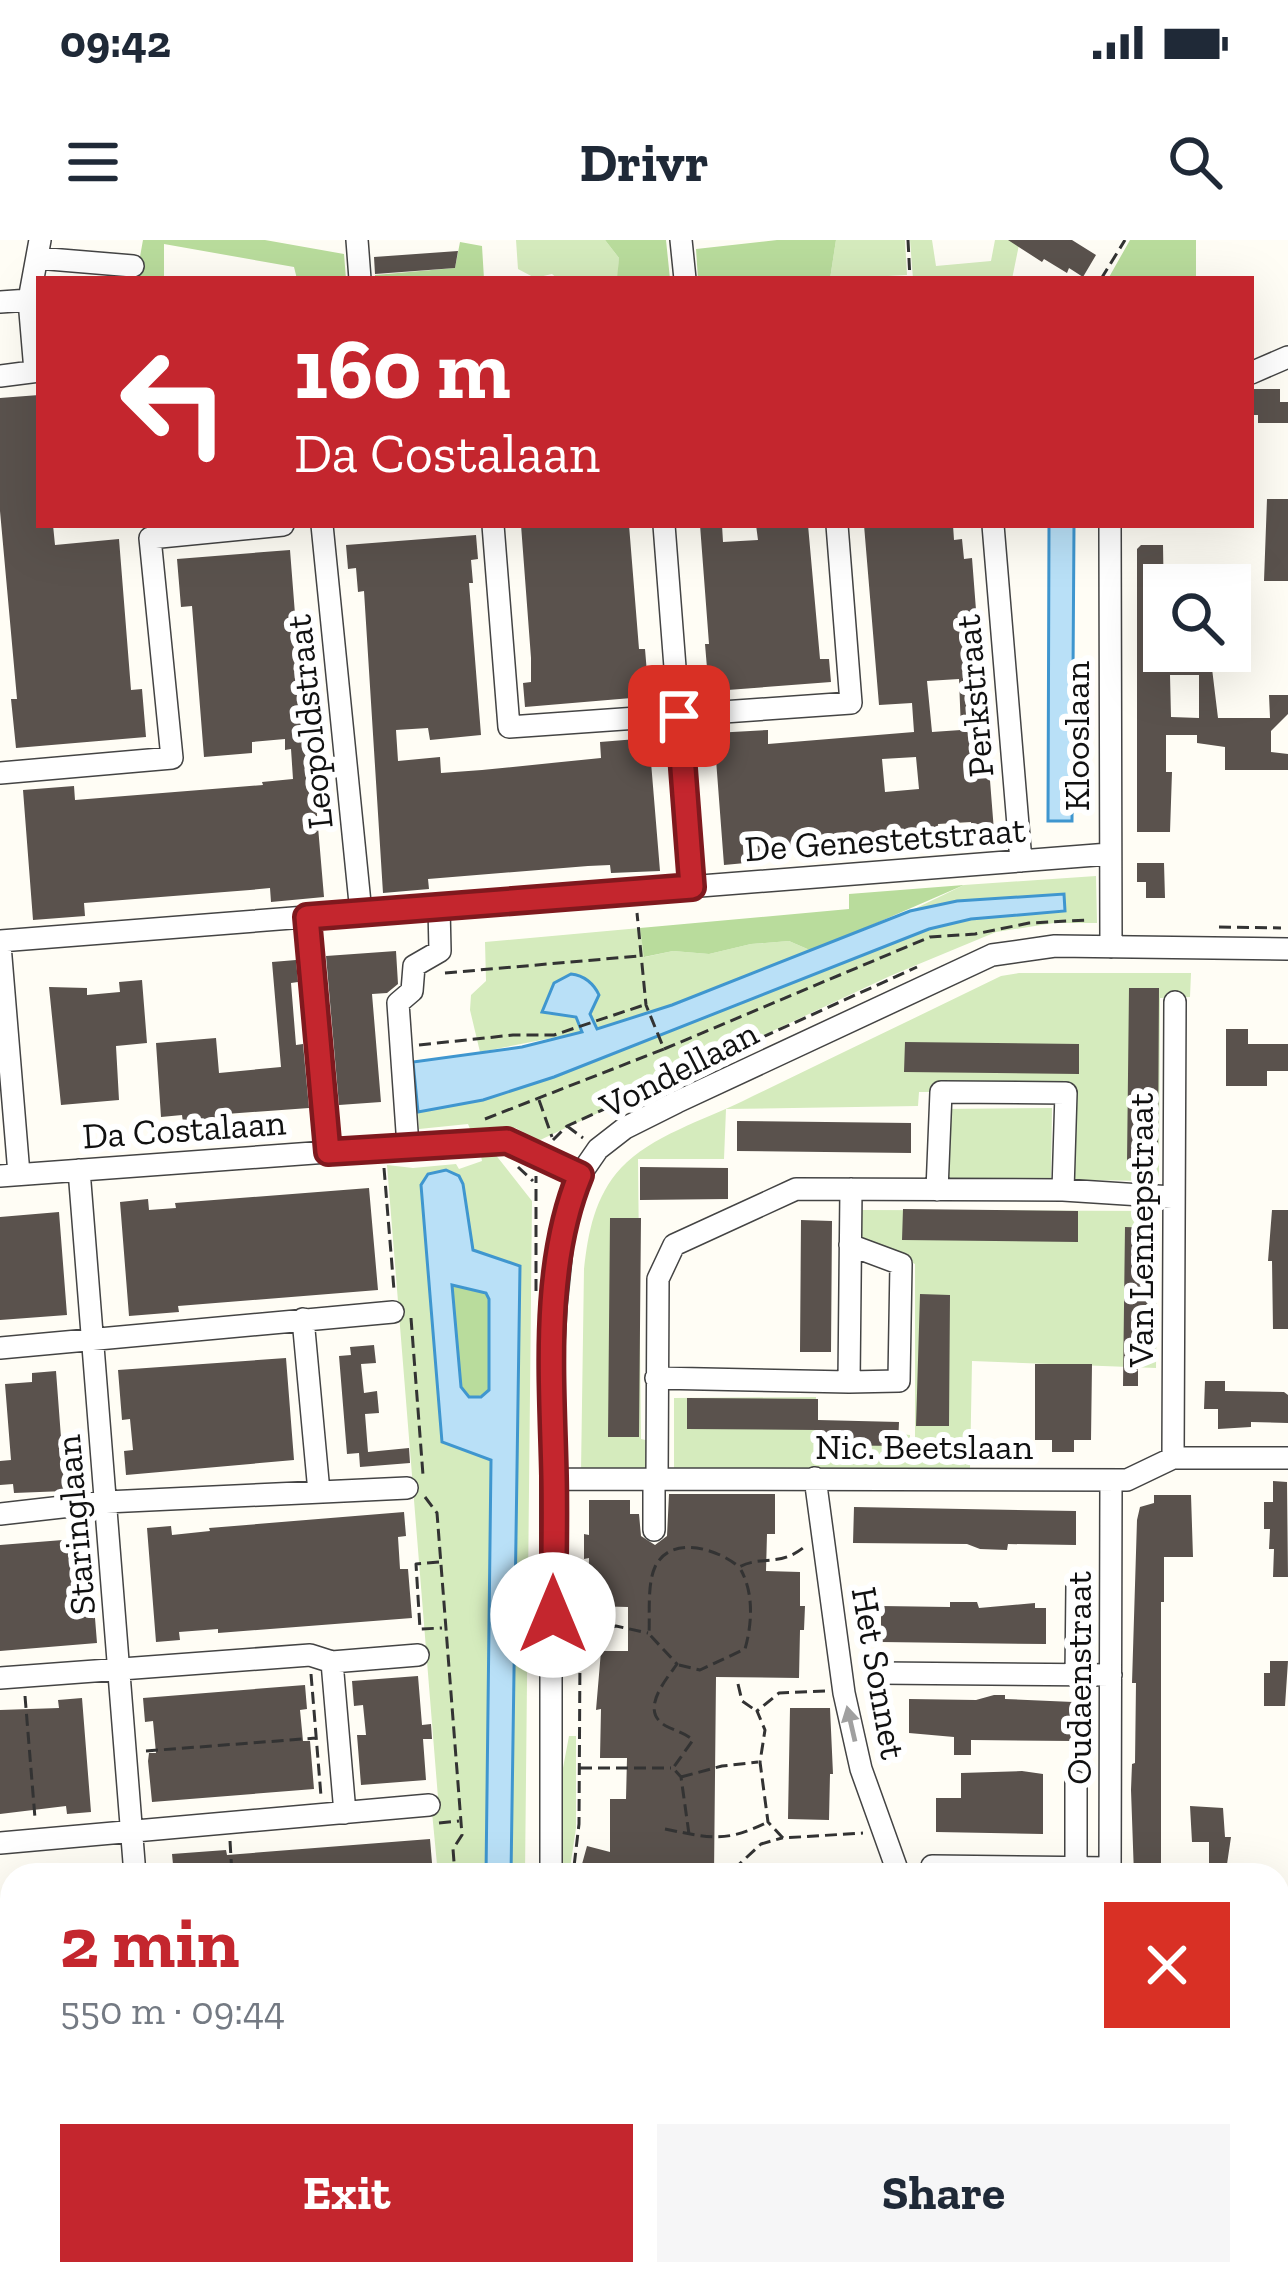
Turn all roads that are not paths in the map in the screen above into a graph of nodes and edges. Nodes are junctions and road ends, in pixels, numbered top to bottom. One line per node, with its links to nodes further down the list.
1 (357, 240): 5 (street)
2 (682, 240): 6 (street)
3 (39, 249): 4 (street); 7 (street)
4 (133, 266)
5 (360, 276)
6 (685, 276)
7 (29, 299): 8 (street); 10 (street)
8 (0, 302)
9 (1288, 357): 12 (street)
10 (36, 362)
11 (36, 371): 13 (street)
12 (1254, 372)
13 (0, 376)
14 (252, 528): 22 (street)
15 (322, 528): 27 (street, Leopoldstraat)
16 (493, 528): 21 (street)
17 (664, 528): 21 (street)
18 (837, 528): 21 (street)
19 (993, 528): 24 (street, Perkstraat)
20 (1109, 528): 23 (street, Klooslaan)
21 (679, 716): 25 (street)
22 (0, 772)
23 (1109, 854): 24 (street, De Genestetstraat); 30 (street, Klooslaan)
24 (1021, 861): 25 (street, De Genestetstraat)
25 (692, 887): 26 (street, De Genestetstraat)
26 (439, 907): 27 (street, De Genestetstraat); 33 (street)
27 (361, 913): 28 (street, De Genestetstraat)
28 (307, 917): 29 (street, De Genestetstraat); 34 (street)
29 (0, 943): 36 (street)
30 (1111, 947): 31 (street, Vondellaan); 37 (street, Vondellaan)
31 (1288, 950)
32 (1175, 1002): 41 (street, Van Lennepstraat)
33 (408, 1146): 34 (street, Da Costalaan); 37 (street, Da Costalaan)
34 (328, 1152): 35 (street, Da Costalaan)
35 (80, 1170): 36 (street, Da Costalaan); 45 (street, Staringlaan)
36 (10, 1175)
37 (580, 1175): 52 (street, Vondellaan)
38 (851, 1189): 39 (street); 42 (street); 47 (street)
39 (937, 1190): 40 (street); 40 (street)
40 (1063, 1190): 41 (street)
41 (1172, 1197): 49 (street, Van Lennepstraat)
42 (850, 1245): 48 (street); 48 (street)
43 (397, 1307): 44 (street)
44 (303, 1319): 45 (street); 56 (street)
45 (93, 1340): 46 (street); 57 (street, Staringlaan)
46 (0, 1348)
47 (656, 1378): 48 (street); 53 (street)
48 (848, 1382)
49 (1173, 1458): 50 (street, Nic. Beetslaan); 54 (street, Nic. Beetslaan)
50 (1288, 1458)
51 (815, 1478): 53 (street, Nic. Beetslaan); 54 (street, Nic. Beetslaan); 75 (street, Het Sonnet, one-way to 51)
52 (554, 1479): 53 (street, Nic. Beetslaan); 74 (street, Vondellaan)
53 (656, 1479): 59 (street)
54 (1112, 1480): 66 (street, Oudaenstraat)
55 (418, 1486): 56 (street)
56 (319, 1492): 57 (street)
57 (106, 1502): 58 (street); 63 (street, Staringlaan)
58 (0, 1514)
59 (654, 1530)
60 (1077, 1586): 65 (street)
61 (418, 1655): 62 (street)
62 (332, 1662): 63 (street); 70 (street)
63 (119, 1668): 67 (street); 71 (street, Staringlaan)
64 (878, 1673): 65 (street)
65 (1076, 1675): 66 (street)
66 (1111, 1676): 77 (street, Oudaenstraat)
67 (0, 1678)
68 (1076, 1782): 76 (street)
69 (429, 1804): 70 (street)
70 (334, 1815): 71 (street)
71 (133, 1834): 72 (street); 73 (street, Staringlaan)
72 (0, 1843)
73 (134, 1863)
74 (551, 1863)
75 (895, 1863)
76 (1076, 1863)
77 (1110, 1863)

